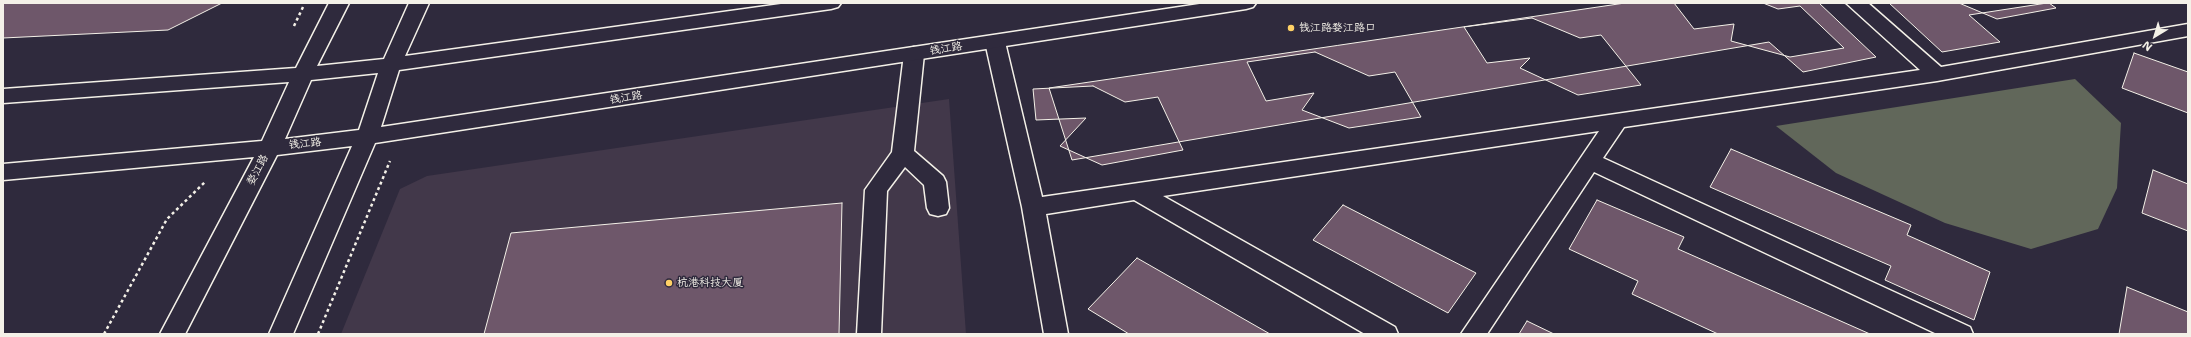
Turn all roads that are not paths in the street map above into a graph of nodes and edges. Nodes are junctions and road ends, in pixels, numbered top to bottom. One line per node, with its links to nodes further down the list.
1 (339, 3): 10 (main road, 婺江路)
2 (418, 3): 9 (main road)
3 (831, 3): 9 (main road)
4 (1246, 3): 7 (main road, 钱江路)
5 (1856, 3): 11 (main road)
6 (2188, 30): 11 (main road)
7 (995, 42): 8 (main road, 钱江路); 20 (main road)
8 (914, 54): 14 (main road, 钱江路); 16 (main road)
9 (391, 65): 10 (main road); 14 (main road)
10 (303, 74): 12 (main road); 15 (main road, 婺江路)
11 (1937, 74): 13 (main road)
12 (3, 96)
13 (1617, 121): 17 (main road); 19 (main road)
14 (367, 137): 15 (main road, 钱江路); 23 (main road)
15 (270, 148): 18 (main road, 钱江路); 22 (main road, 婺江路)
16 (903, 153): 21 (main road); 24 (main road)
17 (1590, 161): 27 (main road); 28 (main road)
18 (3, 172)
19 (1137, 192): 20 (main road); 26 (main road)
20 (1033, 207): 25 (main road)
21 (938, 208)
22 (172, 334)
23 (281, 334)
24 (869, 334)
25 (1056, 334)
26 (1386, 334)
27 (1472, 334)
28 (1961, 334)

